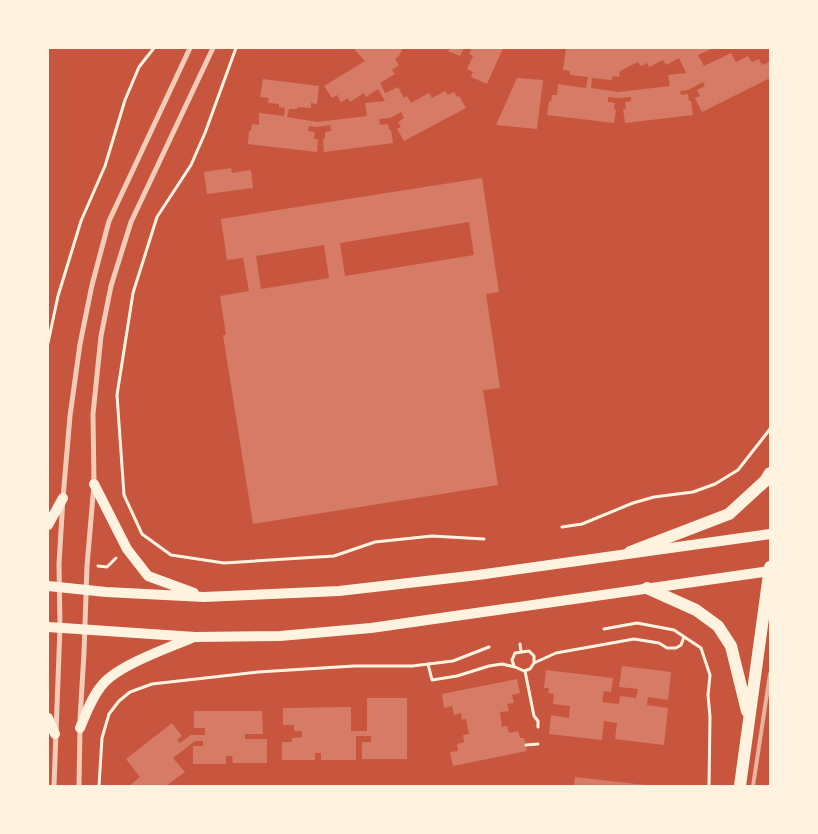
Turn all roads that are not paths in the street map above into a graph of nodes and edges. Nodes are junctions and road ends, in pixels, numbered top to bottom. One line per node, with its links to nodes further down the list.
1 (190, 48): 5 (street)
2 (213, 48): 4 (street)
3 (770, 473): 8 (main road)
4 (94, 484): 13 (street); 14 (main road)
5 (63, 498): 6 (main road); 11 (street)
6 (48, 525)
7 (770, 534): 8 (main road)
8 (630, 552): 14 (main road)
9 (770, 570): 12 (main road); 20 (main road)
10 (48, 586): 11 (main road)
11 (59, 587): 13 (main road); 16 (street)
12 (647, 588): 18 (main road); 20 (main road)
13 (86, 590): 14 (main road); 17 (street)
14 (204, 597)
15 (48, 627): 16 (main road)
16 (60, 627): 17 (main road); 22 (street)
17 (84, 629): 18 (main road); 21 (street)
18 (195, 637): 21 (main road)
19 (48, 718): 22 (main road)
20 (748, 718): 25 (main road)
21 (80, 728): 24 (street)
22 (55, 734): 23 (street)
23 (54, 786)
24 (78, 786)
25 (740, 786)

